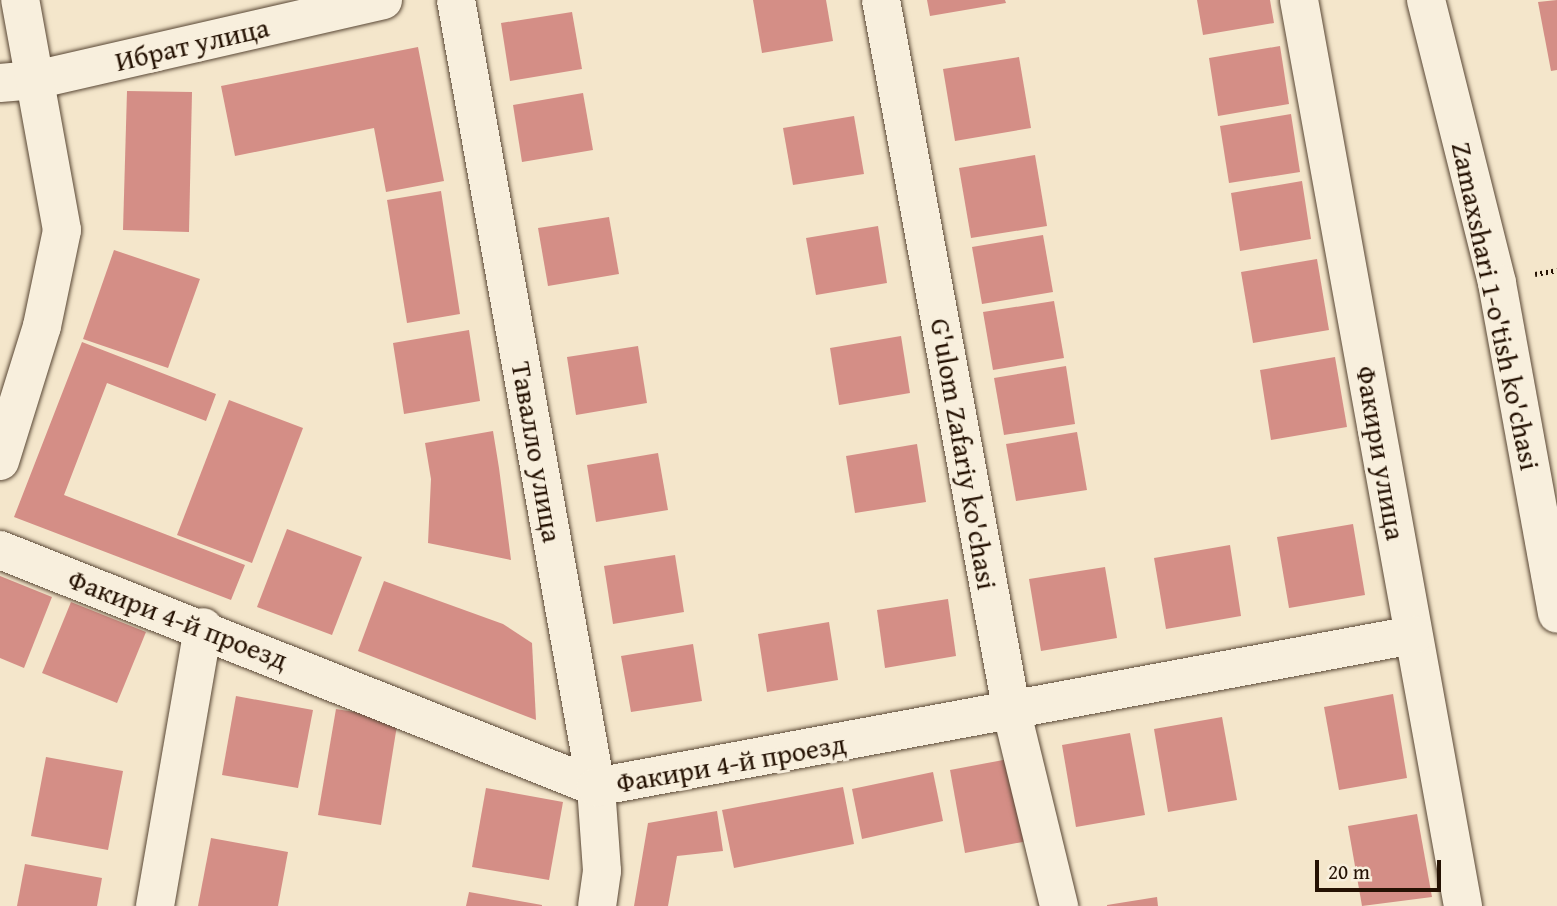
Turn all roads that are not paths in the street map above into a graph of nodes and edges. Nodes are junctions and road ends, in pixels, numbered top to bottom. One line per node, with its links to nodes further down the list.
1 (20, 0): 7 (street)
2 (383, 0): 7 (street, Ибрат улица)
3 (456, 0): 14 (street, Тавалло улица)
4 (881, 0): 13 (street, G'ulom Zafariy ko'chasi)
5 (1299, 0): 12 (street, Факири улица)
6 (1426, 0): 10 (street, Zamaxshari 1-o'tish ko'chasi)
7 (18, 81): 8 (street)
8 (0, 461)
9 (0, 550): 11 (street, Факири 4-й проезд)
10 (1557, 614)
11 (203, 627): 14 (street, Факири 4-й проезд); 15 (street)
12 (1413, 635): 13 (street, Факири 4-й проезд); 18 (street, Факири улица)
13 (1012, 713): 14 (street, Факири 4-й проезд); 17 (street, G'ulom Zafariy ko'chasi)
14 (596, 787): 16 (street, Тавалло улица)
15 (155, 906)
16 (597, 906)
17 (1059, 906)
18 (1463, 906)

